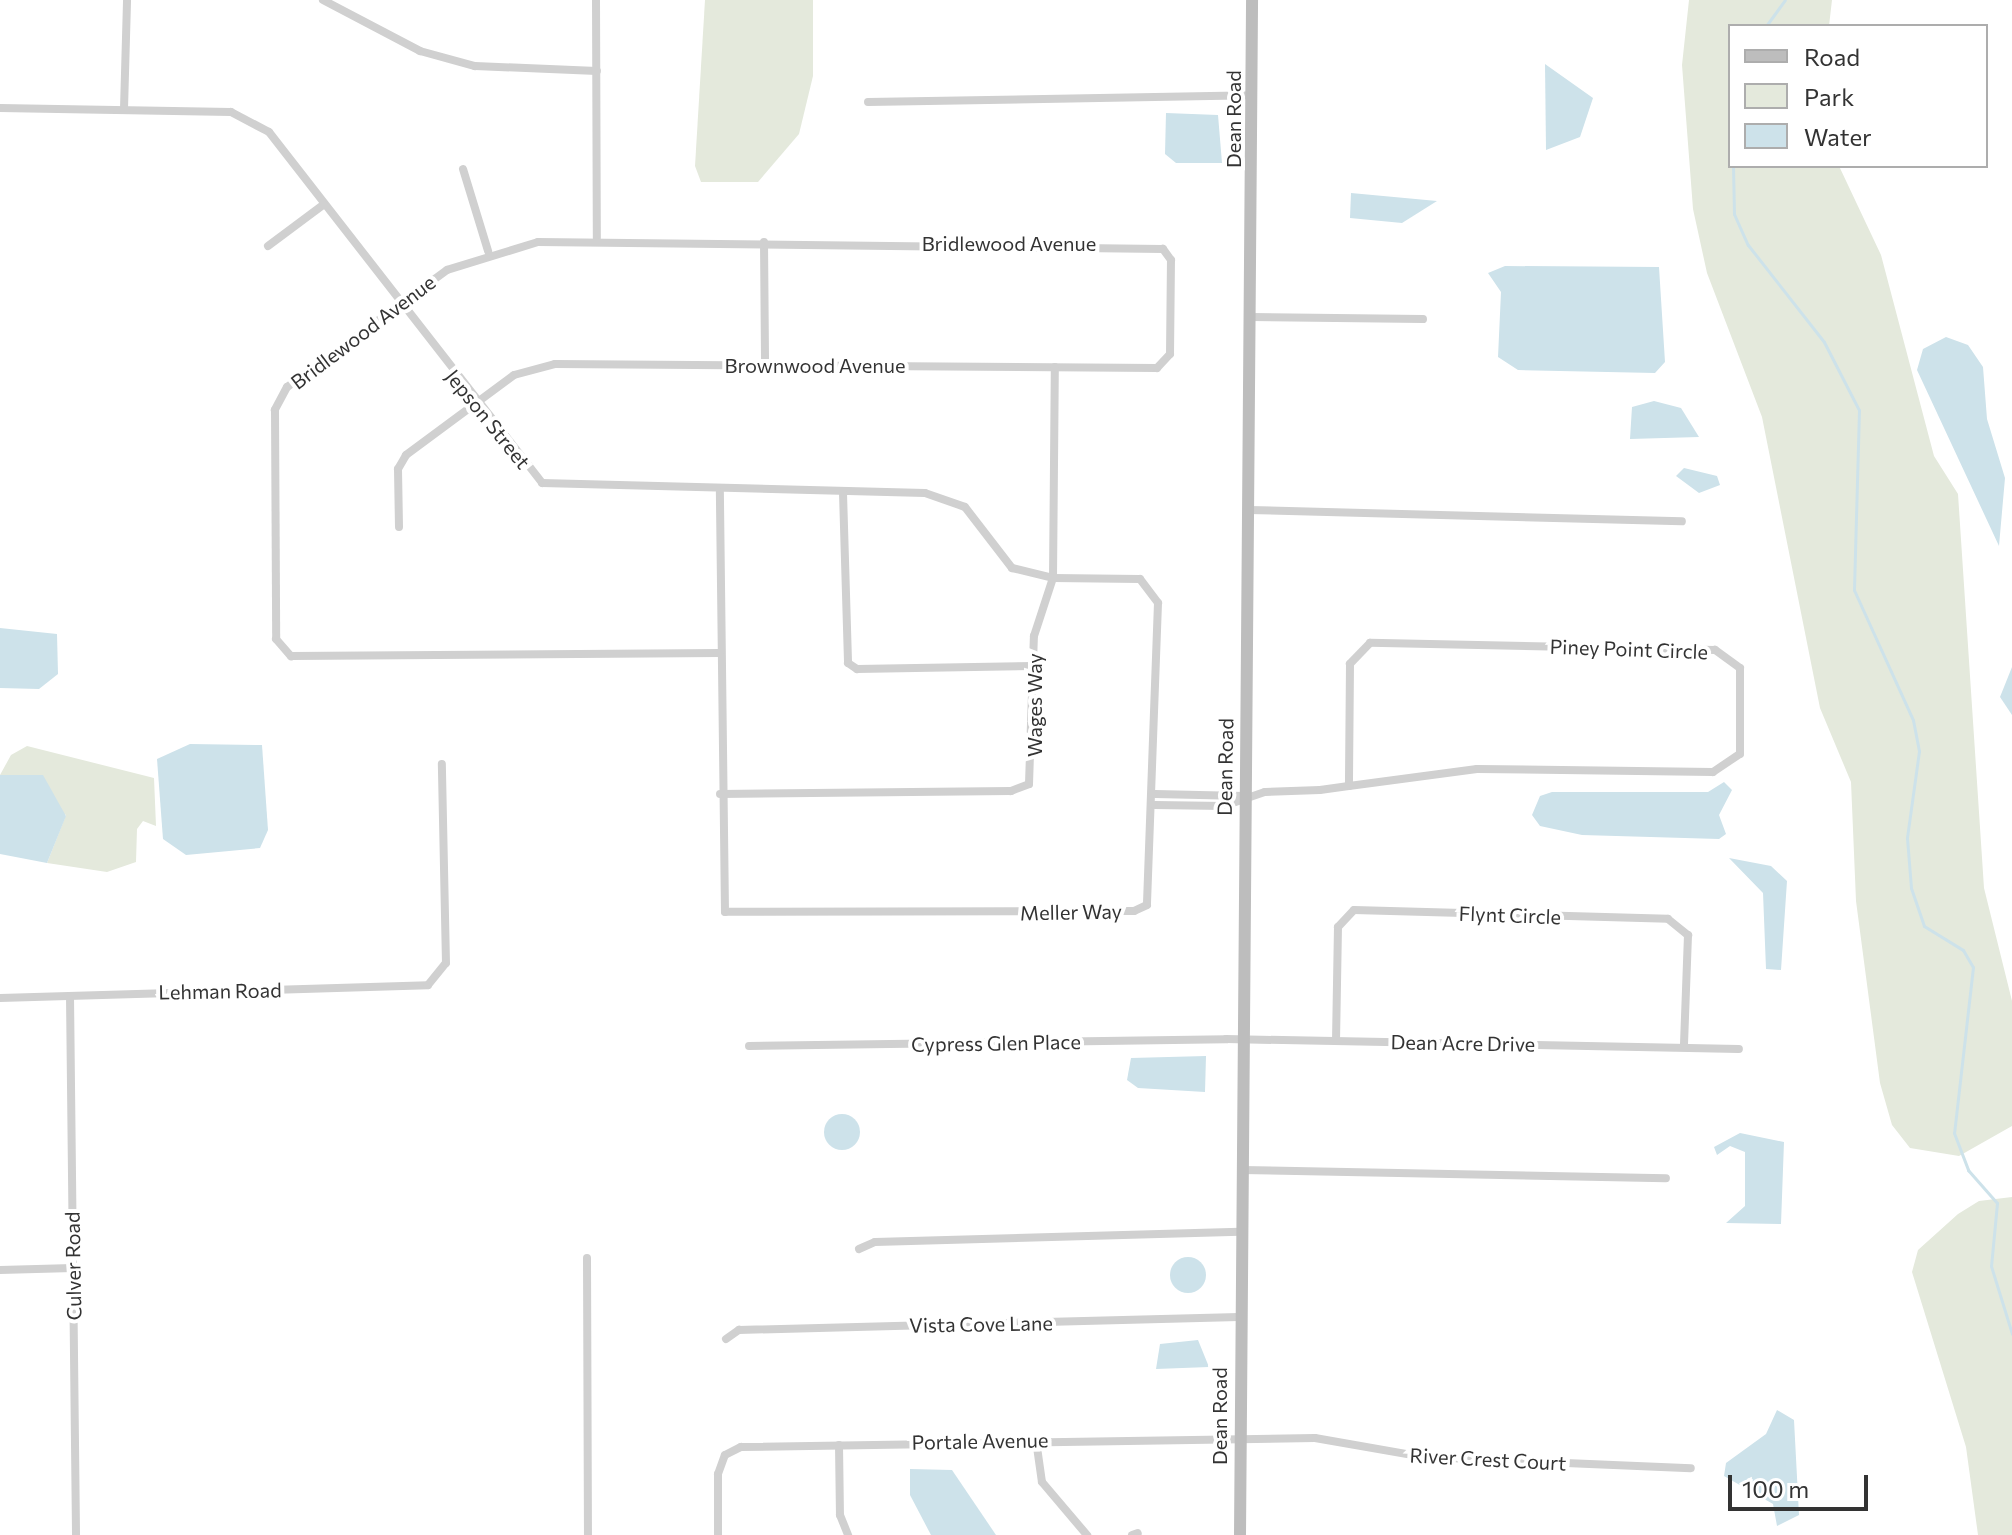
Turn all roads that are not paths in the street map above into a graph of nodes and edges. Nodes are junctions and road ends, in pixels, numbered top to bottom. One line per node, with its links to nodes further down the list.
1 (127, 0): 9 (street)
2 (323, 0): 5 (street)
3 (596, 0): 5 (street)
4 (1252, 0): 6 (main road, Dean Road)
5 (597, 71): 12 (street)
6 (1253, 95): 7 (street); 17 (main road, Dean Road)
7 (868, 102)
8 (0, 108): 9 (street, Jepson Street)
9 (124, 109): 11 (street, Jepson Street)
10 (463, 169): 15 (street)
11 (323, 205): 14 (street); 16 (street, Jepson Street)
12 (597, 238): 13 (street, Bridlewood Avenue); 15 (street, Bridlewood Avenue)
13 (764, 242): 19 (street); 20 (street, Bridlewood Avenue)
14 (268, 246)
15 (488, 251): 16 (street, Bridlewood Avenue)
16 (397, 304): 22 (street, Jepson Street); 30 (street, Bridlewood Avenue)
17 (1251, 317): 18 (street); 25 (main road, Dean Road)
18 (1423, 319)
19 (765, 364): 21 (street, Brownwood Avenue); 22 (street, Brownwood Avenue)
20 (1166, 364): 21 (street, Brownwood Avenue)
21 (1055, 367): 28 (street, Wages Way)
22 (473, 401): 23 (street, Jepson Street); 27 (street, Brownwood Avenue)
23 (720, 492): 24 (street, Jepson Street); 30 (street)
24 (843, 493): 28 (street, Jepson Street); 31 (street)
25 (1249, 510): 26 (street); 36 (main road, Dean Road)
26 (1682, 521)
27 (399, 527)
28 (1053, 578): 29 (street, Jepson Street); 31 (street, Wages Way)
29 (1152, 589): 35 (street, Meller Way)
30 (720, 653): 34 (street)
31 (1034, 666): 34 (street, Wages Way)
32 (442, 764): 38 (street, Lehman Road)
33 (1349, 786): 33 (street, Piney Point Circle); 36 (street, Piney Point Circle)
34 (720, 794): 37 (street, Meller Way)
35 (1155, 794): 36 (street); 37 (street, Meller Way)
36 (1245, 796): 37 (street); 40 (main road, Dean Road)
37 (1155, 805)
38 (70, 996): 39 (street, Lehman Road); 50 (street, Culver Road)
39 (0, 998)
40 (1243, 1040): 41 (street, Dean Acre Drive); 42 (street, Cypress Glen Place); 45 (main road, Dean Road)
41 (1336, 1041): 43 (street, Dean Acre Drive); 43 (street, Flynt Circle)
42 (749, 1046)
43 (1684, 1046): 44 (street, Dean Acre Drive)
44 (1739, 1049)
45 (1241, 1170): 46 (street); 47 (main road, Dean Road)
46 (1666, 1178)
47 (1240, 1232): 48 (street); 52 (main road, Dean Road)
48 (859, 1249)
49 (587, 1258): 59 (street)
50 (73, 1268): 51 (street); 58 (street, Culver Road)
51 (0, 1270)
52 (1239, 1317): 53 (street, Vista Cove Lane); 54 (main road, Dean Road)
53 (726, 1339)
54 (1238, 1436): 55 (street, Portale Avenue); 57 (street, River Crest Court); 63 (main road, Dean Road)
55 (1036, 1440): 56 (street, Portale Avenue); 62 (street)
56 (839, 1445): 60 (street, Portale Avenue); 61 (street)
57 (1691, 1468)
58 (76, 1535)
59 (588, 1535)
60 (718, 1535)
61 (848, 1535)
62 (1087, 1535)
63 (1240, 1535)

